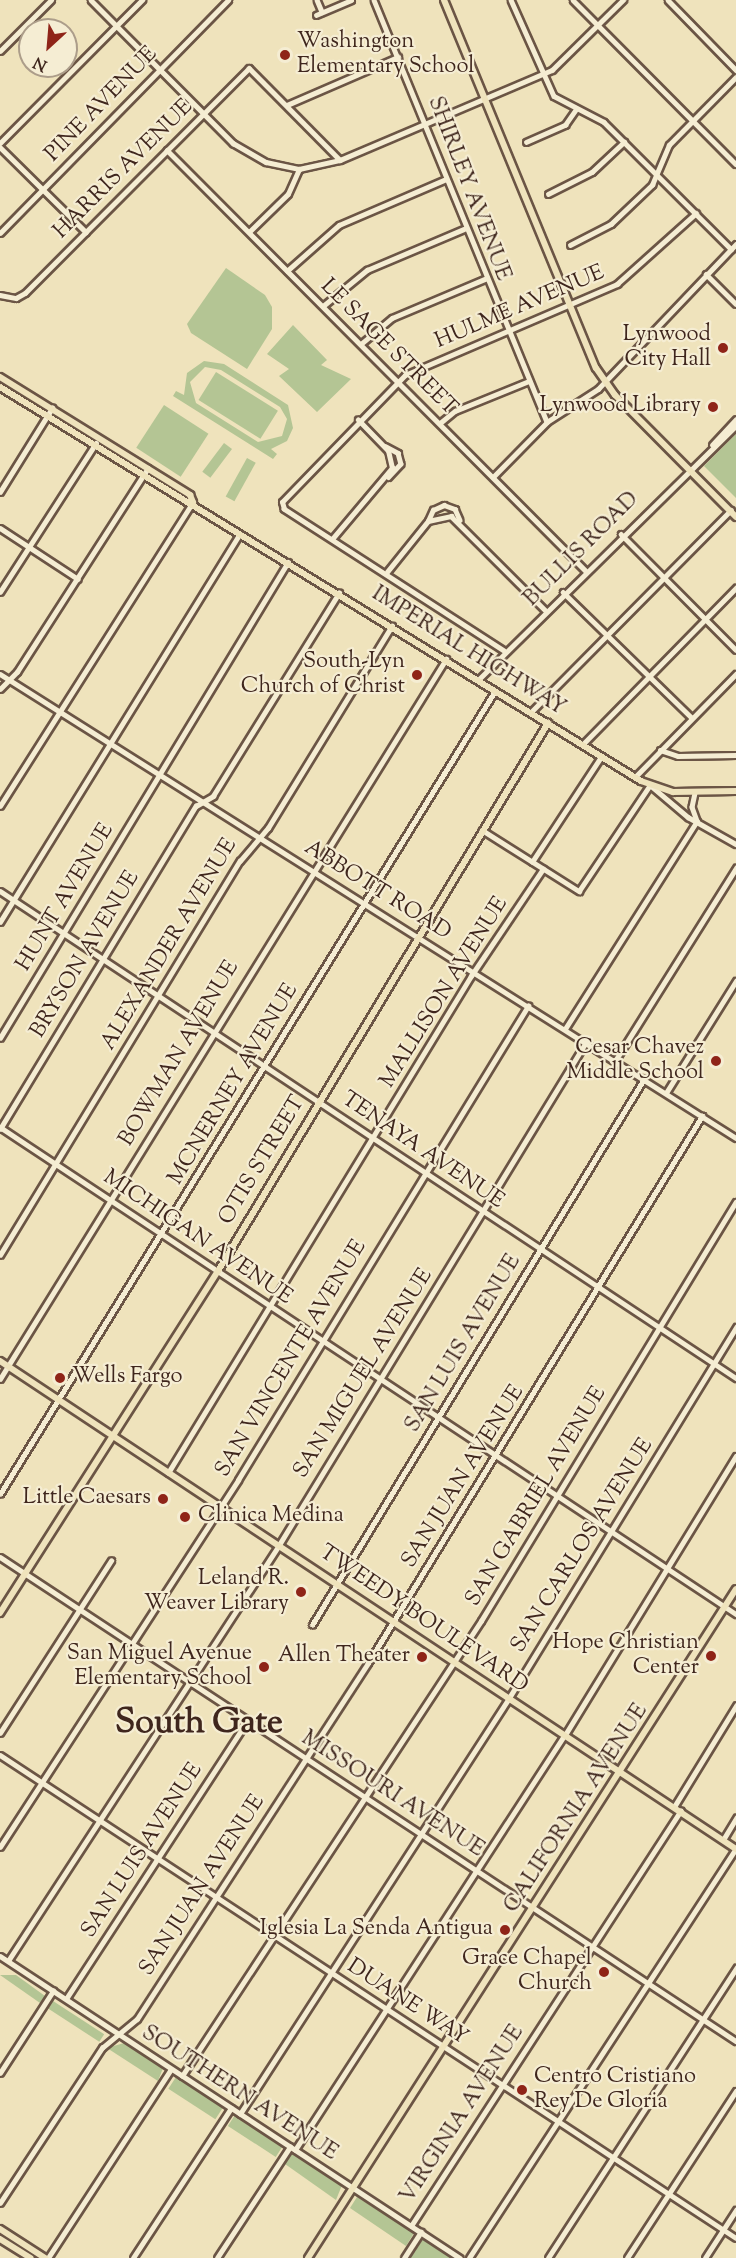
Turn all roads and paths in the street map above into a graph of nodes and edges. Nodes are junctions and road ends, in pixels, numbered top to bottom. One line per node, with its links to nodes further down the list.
1 (51, 0): 17 (street)
2 (91, 0): 15 (street)
3 (142, 0): 15 (street)
4 (228, 0): 19 (street, PINE AVENUE)
5 (317, 0): 13 (street)
6 (351, 0): 13 (street)
7 (374, 0): 18 (street, SHIRLEY AVENUE)
8 (444, 0): 23 (main road)
9 (512, 0): 21 (street)
10 (573, 0): 16 (street)
11 (623, 0): 16 (street)
12 (668, 0): 20 (street)
13 (322, 12): 14 (street)
14 (316, 15)
15 (116, 26): 19 (street); 31 (street)
16 (598, 26): 21 (street); 27 (street)
17 (0, 51)
18 (398, 57): 24 (street); 28 (street, SHIRLEY AVENUE)
19 (160, 69): 26 (street); 38 (street, PINE AVENUE)
20 (736, 70)
21 (543, 74): 23 (street); 25 (street)
22 (736, 77): 27 (street)
23 (484, 100): 28 (street); 52 (main road)
24 (287, 105): 26 (street, HARRIS AVENUE); 33 (street)
25 (576, 110): 29 (street); 30 (street)
26 (204, 113): 32 (street, HARRIS AVENUE); 35 (street)
27 (692, 121): 34 (street); 36 (street)
28 (426, 126): 33 (street); 37 (street, SHIRLEY AVENUE)
29 (526, 142)
30 (624, 142): 36 (street); 39 (street)
31 (0, 145): 38 (street)
32 (167, 150): 42 (street, HARRIS AVENUE); 43 (street, LE SAGE STREET)
33 (340, 160): 35 (street)
34 (736, 164)
35 (299, 169): 43 (street)
36 (657, 176): 40 (street); 46 (street)
37 (444, 180): 41 (street, SHIRLEY AVENUE); 48 (street)
38 (43, 189): 42 (street); 44 (street, PINE AVENUE)
39 (548, 194)
40 (696, 213): 47 (street); 52 (street, HULME AVENUE)
41 (464, 229): 50 (street, SHIRLEY AVENUE); 54 (street)
42 (86, 232): 51 (street, HARRIS AVENUE)
43 (249, 232): 48 (street, LE SAGE STREET)
44 (0, 233)
45 (736, 244): 47 (street)
46 (570, 245)
47 (731, 249): 49 (street)
48 (287, 271): 54 (street, LE SAGE STREET)
49 (706, 274): 53 (street); 58 (street)
50 (484, 279): 55 (street, SHIRLEY AVENUE); 56 (street)
51 (0, 295)
52 (570, 304): 55 (street, HULME AVENUE); 58 (main road)
53 (736, 304)
54 (323, 306): 56 (street, LE SAGE STREET)
55 (508, 331): 59 (street, HULME AVENUE); 60 (street, SHIRLEY AVENUE)
56 (361, 344): 59 (street, LE SAGE STREET)
57 (0, 377): 62 (main road, IMPERIAL HIGHWAY)
58 (603, 380): 66 (street); 73 (main road)
59 (399, 381): 65 (street, HULME AVENUE); 67 (street, LE SAGE STREET)
60 (529, 381): 66 (street, SHIRLEY AVENUE); 67 (street)
61 (0, 387): 63 (main road, IMPERIAL HIGHWAY)
62 (52, 408): 63 (street); 69 (main road, IMPERIAL HIGHWAY)
63 (47, 416): 71 (main road, IMPERIAL HIGHWAY); 78 (street)
64 (736, 419): 70 (street, BULLIS ROAD)
65 (358, 420): 72 (street); 87 (street, HULME AVENUE)
66 (547, 422): 76 (street)
67 (440, 423): 76 (street, LE SAGE STREET)
68 (736, 426): 70 (street, BULLIS ROAD)
69 (101, 437): 71 (street); 74 (main road, IMPERIAL HIGHWAY)
70 (712, 445): 73 (street, BULLIS ROAD)
71 (94, 446): 75 (main road, IMPERIAL HIGHWAY); 88 (street)
72 (384, 446): 77 (street); 77 (street)
73 (688, 467): 80 (main road); 86 (street, BULLIS ROAD)
74 (148, 468): 75 (street); 79 (main road, IMPERIAL HIGHWAY)
75 (143, 476): 79 (main road, IMPERIAL HIGHWAY); 93 (street)
76 (493, 477): 90 (street, LE SAGE STREET)
77 (386, 478): 87 (street)
78 (0, 492)
79 (192, 502): 85 (main road, IMPERIAL HIGHWAY); 112 (street)
80 (731, 510): 81 (main road); 92 (street)
81 (736, 517)
82 (460, 520): 83 (street); 83 (street); 98 (street)
83 (428, 521): 91 (street)
84 (0, 528): 88 (street)
85 (241, 532): 89 (main road, IMPERIAL HIGHWAY); 116 (street)
86 (621, 534): 90 (street, BULLIS ROAD); 92 (street)
87 (333, 538): 91 (street)
88 (29, 547): 93 (street); 95 (street)
89 (288, 562): 97 (main road, IMPERIAL HIGHWAY); 121 (street, HUNT AVENUE)
90 (585, 570): 96 (street, BULLIS ROAD)
91 (387, 572): 103 (street)
92 (664, 577): 99 (street); 101 (street)
93 (78, 579): 108 (street)
94 (736, 588): 99 (street)
95 (0, 592)
96 (563, 592): 98 (street, BULLIS ROAD); 101 (street)
97 (339, 593): 100 (main road, IMPERIAL HIGHWAY); 126 (street, BRYSON AVENUE)
98 (545, 610): 103 (street, BULLIS ROAD)
99 (706, 619): 102 (street); 107 (street)
100 (392, 626): 104 (main road, IMPERIAL HIGHWAY); 130 (street, ALEXANDER AVENUE)
101 (605, 635): 107 (street); 113 (street)
102 (736, 650)
103 (504, 651): 109 (street, BULLIS ROAD)
104 (446, 659): 109 (main road, IMPERIAL HIGHWAY); 135 (street, BOWMAN AVENUE)
105 (0, 674): 108 (street, ABBOTT ROAD)
106 (736, 675): 114 (street)
107 (648, 677): 114 (street); 117 (street)
108 (9, 679): 110 (street); 112 (street, ABBOTT ROAD)
109 (478, 680): 111 (main road, IMPERIAL HIGHWAY)
110 (0, 688)
111 (495, 691): 113 (main road, IMPERIAL HIGHWAY); 138 (street, MCNERNEY AVENUE)
112 (59, 711): 116 (street, ABBOTT ROAD); 127 (street)
113 (531, 712): 115 (main road, IMPERIAL HIGHWAY)
114 (692, 718): 118 (street)
115 (548, 723): 117 (main road, IMPERIAL HIGHWAY); 129 (main road, OTIS STREET)
116 (109, 742): 121 (street, ABBOTT ROAD); 137 (street)
117 (582, 745): 120 (main road, IMPERIAL HIGHWAY)
118 (660, 750): 119 (street); 122 (street)
119 (736, 755)
120 (601, 757): 122 (main road, IMPERIAL HIGHWAY); 132 (street)
121 (158, 773): 126 (street, ABBOTT ROAD); 140 (street, HUNT AVENUE)
122 (635, 777): 123 (main road, IMPERIAL HIGHWAY)
123 (650, 785): 125 (main road, IMPERIAL HIGHWAY); 128 (street); 134 (street)
124 (736, 791): 125 (main road, IMPERIAL HIGHWAY)
125 (695, 793): 128 (street)
126 (204, 802): 130 (street, ABBOTT ROAD); 142 (street, BRYSON AVENUE)
127 (0, 806)
128 (697, 820): 131 (street); 147 (street)
129 (482, 830): 132 (street); 141 (main road, OTIS STREET)
130 (258, 836): 135 (street, ABBOTT ROAD); 145 (street, ALEXANDER AVENUE)
131 (736, 844)
132 (532, 862): 134 (street)
133 (736, 868): 151 (street)
134 (543, 869): 143 (street, MALLISON AVENUE)
135 (313, 870): 138 (street, ABBOTT ROAD); 148 (street, BOWMAN AVENUE)
136 (0, 891): 137 (street, TENAYA AVENUE)
137 (13, 900): 139 (street); 140 (street, TENAYA AVENUE)
138 (364, 902): 141 (street, ABBOTT ROAD); 152 (street, MCNERNEY AVENUE)
139 (0, 922)
140 (64, 934): 142 (street, TENAYA AVENUE); 149 (street, HUNT AVENUE)
141 (417, 936): 143 (street, ABBOTT ROAD); 155 (main road, OTIS STREET)
142 (103, 960): 145 (street, TENAYA AVENUE); 157 (street, BRYSON AVENUE)
143 (475, 972): 146 (street, ABBOTT ROAD); 158 (street, MALLISON AVENUE)
144 (736, 981): 154 (street)
145 (158, 996): 148 (street, TENAYA AVENUE); 160 (street, ALEXANDER AVENUE)
146 (528, 1006): 147 (street, ABBOTT ROAD); 161 (street, SAN VINCENTE AVENUE)
147 (565, 1029): 150 (street, ABBOTT ROAD)
148 (212, 1033): 152 (street, TENAYA AVENUE); 162 (street, BOWMAN AVENUE)
149 (0, 1038)
150 (586, 1042): 151 (street, ABBOTT ROAD); 164 (street, SAN MIGUEL AVENUE)
151 (615, 1060): 153 (street, ABBOTT ROAD)
152 (265, 1067): 155 (street, TENAYA AVENUE); 165 (street, MCNERNEY AVENUE)
153 (644, 1079): 154 (street, ABBOTT ROAD); 166 (street, SAN LUIS AVENUE)
154 (666, 1093): 156 (street, ABBOTT ROAD)
155 (319, 1102): 158 (street, TENAYA AVENUE); 168 (main road, OTIS STREET)
156 (702, 1116): 159 (street, ABBOTT ROAD); 169 (street, SAN JUAN AVENUE)
157 (0, 1128): 160 (street, MICHIGAN AVENUE)
158 (373, 1138): 161 (street, TENAYA AVENUE); 170 (street, MALLISON AVENUE)
159 (736, 1138)
160 (56, 1164): 162 (street, MICHIGAN AVENUE); 167 (street, ALEXANDER AVENUE)
161 (425, 1174): 164 (street, TENAYA AVENUE); 173 (street, SAN VINCENTE AVENUE)
162 (110, 1200): 165 (street, MICHIGAN AVENUE); 176 (street, BOWMAN AVENUE)
163 (736, 1202): 172 (street, SAN GABRIEL AVENUE)
164 (483, 1211): 166 (street, TENAYA AVENUE); 179 (street, SAN MIGUEL AVENUE)
165 (163, 1234): 168 (street, MICHIGAN AVENUE); 180 (street, MCNERNEY AVENUE)
166 (542, 1249): 169 (street, TENAYA AVENUE); 181 (street, SAN LUIS AVENUE)
167 (0, 1255)
168 (218, 1271): 170 (street, MICHIGAN AVENUE); 182 (main road, OTIS STREET)
169 (599, 1288): 172 (street, TENAYA AVENUE); 183 (street, SAN JUAN AVENUE)
170 (271, 1306): 173 (street, MICHIGAN AVENUE); 185 (street, MALLISON AVENUE)
171 (736, 1327): 175 (street, SAN CARLOS AVENUE)
172 (660, 1328): 175 (street, TENAYA AVENUE); 187 (street, SAN GABRIEL AVENUE)
173 (323, 1341): 179 (street, MICHIGAN AVENUE); 188 (street, SAN VINCENTE AVENUE)
174 (0, 1361): 176 (main road, TWEEDY BOULEVARD)
175 (714, 1364): 177 (street, TENAYA AVENUE); 189 (street, SAN CARLOS AVENUE)
176 (8, 1366): 178 (street, BOWMAN AVENUE); 180 (main road, TWEEDY BOULEVARD)
177 (736, 1378)
178 (0, 1379)
179 (381, 1379): 181 (street, MICHIGAN AVENUE); 190 (street, SAN MIGUEL AVENUE)
180 (61, 1401): 182 (main road, TWEEDY BOULEVARD); 186 (street, MCNERNEY AVENUE)
181 (439, 1418): 183 (street, MICHIGAN AVENUE); 195 (street, SAN LUIS AVENUE)
182 (114, 1437): 185 (main road, TWEEDY BOULEVARD); 194 (main road, OTIS STREET)
183 (496, 1456): 187 (street, MICHIGAN AVENUE); 201 (street, SAN JUAN AVENUE)
184 (736, 1456): 193 (street)
185 (168, 1473): 188 (main road, TWEEDY BOULEVARD)
186 (0, 1494)
187 (557, 1496): 189 (street, MICHIGAN AVENUE); 204 (street, SAN GABRIEL AVENUE)
188 (221, 1507): 190 (main road, TWEEDY BOULEVARD); 203 (street, SAN VINCENTE AVENUE)
189 (612, 1532): 193 (street, MICHIGAN AVENUE); 206 (street, SAN CARLOS AVENUE)
190 (279, 1545): 195 (main road, TWEEDY BOULEVARD); 205 (street, SAN MIGUEL AVENUE)
191 (0, 1557): 194 (street, MISSOURI AVENUE)
192 (111, 1561): 198 (street)
193 (667, 1569): 197 (street, MICHIGAN AVENUE); 210 (street)
194 (25, 1574): 198 (street, MISSOURI AVENUE); 199 (main road, OTIS STREET)
195 (336, 1583): 201 (main road, TWEEDY BOULEVARD); 202 (street, SAN LUIS AVENUE)
196 (736, 1589): 197 (main road, CALIFORNIA AVENUE)
197 (725, 1607): 200 (street, MICHIGAN AVENUE); 213 (main road, CALIFORNIA AVENUE)
198 (80, 1609): 203 (street, MISSOURI AVENUE); 209 (street)
199 (0, 1613)
200 (736, 1614)
201 (394, 1622): 204 (main road, TWEEDY BOULEVARD); 212 (street, SAN JUAN AVENUE)
202 (312, 1625)
203 (132, 1644): 205 (street, MISSOURI AVENUE); 214 (street, SAN VINCENTE AVENUE)
204 (453, 1661): 206 (main road, TWEEDY BOULEVARD); 215 (street, SAN GABRIEL AVENUE)
205 (189, 1681): 208 (street, MISSOURI AVENUE); 218 (street, SAN MIGUEL AVENUE)
206 (509, 1698): 210 (main road, TWEEDY BOULEVARD); 219 (street, SAN CARLOS AVENUE)
207 (736, 1706): 216 (street, VIRGINIA AVENUE)
208 (248, 1720): 212 (street, MISSOURI AVENUE); 223 (street, SAN LUIS AVENUE)
209 (0, 1733)
210 (565, 1735): 213 (main road, TWEEDY BOULEVARD); 224 (street)
211 (0, 1755): 214 (street, DUANE WAY)
212 (306, 1758): 215 (street, MISSOURI AVENUE); 225 (street, SAN JUAN AVENUE)
213 (623, 1773): 216 (main road, TWEEDY BOULEVARD); 226 (main road, CALIFORNIA AVENUE)
214 (42, 1783): 218 (street, DUANE WAY); 221 (street, SAN VINCENTE AVENUE)
215 (363, 1796): 219 (street, MISSOURI AVENUE); 227 (street, SAN GABRIEL AVENUE)
216 (677, 1809): 220 (main road, TWEEDY BOULEVARD); 228 (street, VIRGINIA AVENUE)
217 (736, 1818): 220 (street)
218 (99, 1821): 223 (street, DUANE WAY); 230 (street, SAN MIGUEL AVENUE)
219 (421, 1834): 224 (street, MISSOURI AVENUE); 232 (street, SAN CARLOS AVENUE)
220 (723, 1840): 222 (main road, TWEEDY BOULEVARD)
221 (0, 1847)
222 (736, 1849): 233 (street)
223 (157, 1859): 225 (street, DUANE WAY); 235 (street, SAN LUIS AVENUE)
224 (478, 1870): 226 (street, MISSOURI AVENUE); 236 (street)
225 (216, 1897): 227 (street, DUANE WAY); 238 (street, SAN JUAN AVENUE)
226 (535, 1908): 228 (street, MISSOURI AVENUE); 240 (main road, CALIFORNIA AVENUE)
227 (273, 1935): 232 (street, DUANE WAY); 243 (street, SAN GABRIEL AVENUE)
228 (592, 1946): 233 (street, MISSOURI AVENUE); 244 (street, VIRGINIA AVENUE)
229 (0, 1956): 230 (street, SOUTHERN AVENUE)
230 (8, 1961): 234 (street, SOUTHERN AVENUE)
231 (736, 1968): 237 (street)
232 (330, 1972): 236 (street, DUANE WAY); 247 (street, SAN CARLOS AVENUE)
233 (647, 1983): 237 (street, MISSOURI AVENUE); 248 (street)
234 (53, 1991): 235 (street, SOUTHERN AVENUE); 242 (street)
235 (66, 2000): 238 (street, SOUTHERN AVENUE)
236 (386, 2009): 240 (street, DUANE WAY); 250 (street)
237 (704, 2020): 239 (street, MISSOURI AVENUE); 251 (street)
238 (118, 2034): 241 (street, SOUTHERN AVENUE); 254 (street, SAN JUAN AVENUE)
239 (736, 2041)
240 (444, 2047): 244 (street, DUANE WAY); 252 (main road, CALIFORNIA AVENUE)
241 (171, 2069): 243 (street, SOUTHERN AVENUE); 263 (street)
242 (0, 2073)
243 (182, 2076): 246 (street, SOUTHERN AVENUE)
244 (502, 2085): 248 (street, DUANE WAY); 256 (street, VIRGINIA AVENUE)
245 (736, 2091): 253 (street)
246 (231, 2108): 247 (street, SOUTHERN AVENUE); 264 (street)
247 (240, 2114): 249 (street, SOUTHERN AVENUE)
248 (558, 2121): 251 (street, DUANE WAY); 269 (street)
249 (290, 2147): 250 (street, SOUTHERN AVENUE); 265 (street)
250 (295, 2150): 252 (street, SOUTHERN AVENUE)
251 (613, 2157): 253 (street, DUANE WAY); 270 (street)
252 (353, 2188): 256 (street, SOUTHERN AVENUE); 266 (main road, CALIFORNIA AVENUE)
253 (669, 2194): 258 (street, DUANE WAY); 271 (street)
254 (0, 2203)
255 (736, 2210): 258 (street)
256 (411, 2226): 259 (street, SOUTHERN AVENUE)
257 (0, 2229): 263 (main road)
258 (723, 2230): 260 (street, DUANE WAY); 272 (street)
259 (421, 2232): 267 (street, VIRGINIA AVENUE); 268 (street, SOUTHERN AVENUE)
260 (736, 2238)
261 (0, 2239): 262 (main road)
262 (30, 2258)
263 (46, 2258)
264 (133, 2258)
265 (217, 2258)
266 (308, 2258)
267 (404, 2258)
268 (460, 2258)
269 (469, 2258)
270 (548, 2258)
271 (627, 2258)
272 (705, 2258)

